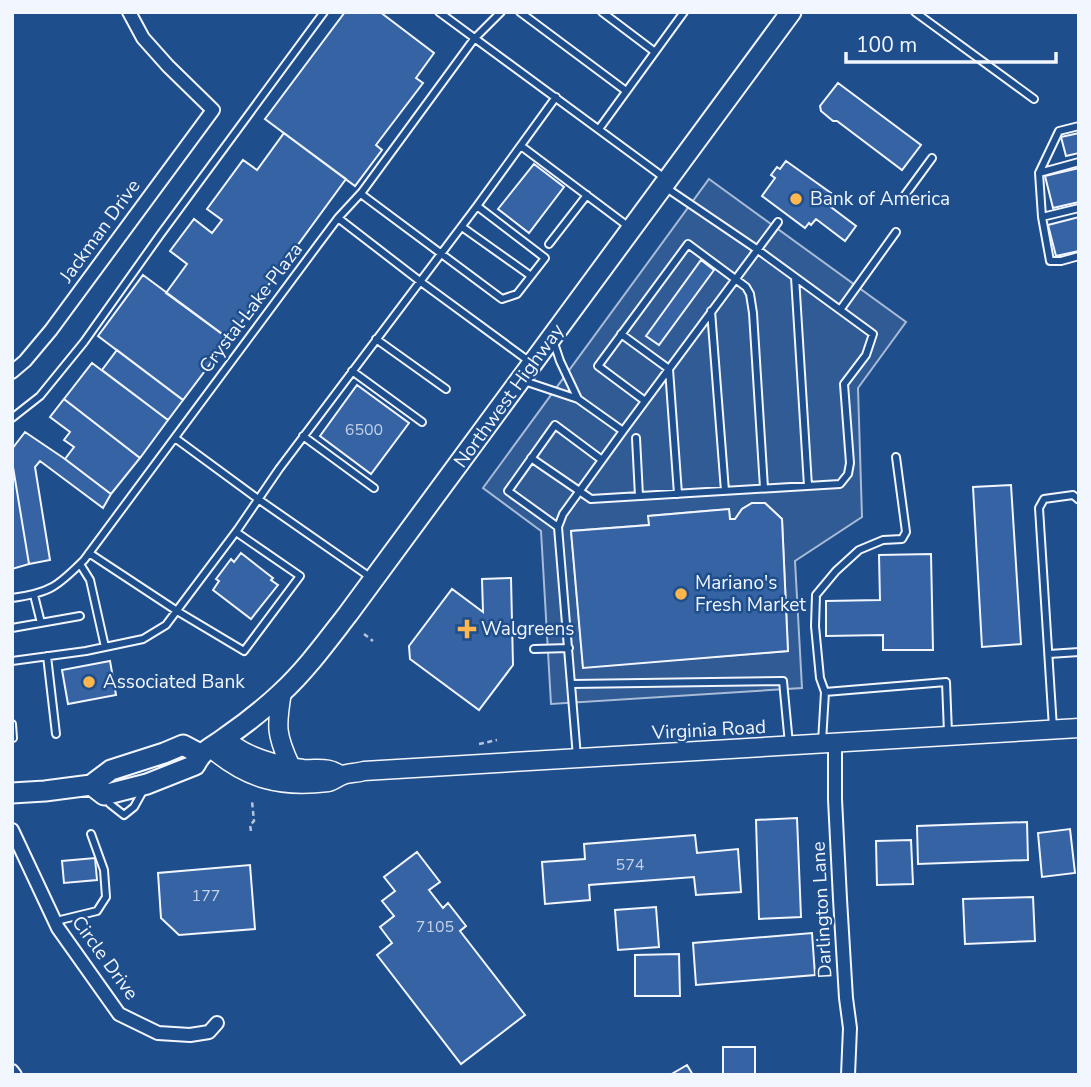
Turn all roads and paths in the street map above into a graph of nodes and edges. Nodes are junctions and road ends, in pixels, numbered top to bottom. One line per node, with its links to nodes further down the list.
1 (129, 12): 49 (street, Jackman Drive)
2 (324, 12): 54 (lane)
3 (439, 12): 11 (lane)
4 (501, 12): 11 (lane, Crystal Lake Plaza)
5 (520, 12): 13 (lane)
6 (602, 12): 12 (lane)
7 (672, 12): 10 (lane)
8 (791, 12): 22 (main road, Northwest Highway)
9 (915, 12): 15 (lane)
10 (682, 15): 12 (lane)
11 (474, 39): 14 (lane); 23 (lane, Crystal Lake Plaza)
12 (655, 52): 13 (lane)
13 (626, 91): 17 (lane)
14 (556, 97): 17 (lane); 18 (lane)
15 (1034, 99)
16 (1079, 126): 21 (lane)
17 (599, 129): 22 (lane)
18 (521, 146): 24 (lane); 26 (lane)
19 (932, 158): 25 (lane)
20 (1079, 162): 21 (lane)
21 (1039, 173): 28 (lane)
22 (666, 183): 32 (main road, Northwest Highway); 35 (lane)
23 (361, 194): 29 (lane, Crystal Lake Plaza); 36 (lane)
24 (587, 195): 32 (lane); 34 (lane)
25 (902, 200)
26 (477, 206): 31 (lane); 38 (lane)
27 (1079, 208): 28 (lane)
28 (1042, 217): 37 (lane)
29 (338, 218): 41 (lane); 58 (lane, Crystal Lake Plaza)
30 (778, 222): 35 (lane)
31 (462, 227): 36 (lane); 38 (lane)
32 (632, 229): 45 (main road, Northwest Highway)
33 (895, 232): 42 (lane)
34 (549, 244)
35 (758, 250): 39 (lane); 40 (lane)
36 (441, 255): 38 (lane); 41 (lane)
37 (1079, 256)
38 (531, 276)
39 (794, 277): 42 (lane); 63 (lane)
40 (736, 279): 43 (lane); 44 (lane); 65 (lane)
41 (421, 282): 46 (lane); 50 (lane)
42 (840, 310): 63 (lane)
43 (712, 312): 47 (lane); 66 (lane)
44 (621, 334): 47 (lane); 53 (lane)
45 (552, 337): 50 (main road, Northwest Highway); 52 (lane)
46 (376, 340): 48 (lane); 51 (lane)
47 (669, 369): 53 (lane); 68 (lane)
48 (352, 371): 55 (lane); 57 (lane)
49 (12, 372)
50 (527, 372): 52 (lane); 76 (main road, Northwest Highway)
51 (446, 389)
52 (578, 399): 56 (lane)
53 (645, 401): 56 (lane)
54 (12, 418)
55 (422, 422)
56 (623, 431): 62 (lane)
57 (303, 436): 64 (lane); 70 (lane)
58 (175, 438): 70 (lane); 74 (lane, Crystal Lake Plaza)
59 (636, 438): 69 (lane)
60 (897, 457): 94 (lane)
61 (531, 458): 62 (lane); 67 (lane); 72 (lane)
62 (602, 460): 67 (lane)
63 (808, 486): 65 (lane)
64 (374, 488)
65 (764, 488): 66 (lane)
66 (725, 491): 68 (lane)
67 (578, 492): 69 (lane); 72 (lane)
68 (678, 494): 69 (lane)
69 (639, 496)
70 (258, 499): 73 (lane); 76 (lane)
71 (1079, 500): 89 (lane)
72 (558, 527): 86 (lane)
73 (236, 532): 79 (lane); 79 (lane)
74 (89, 553): 75 (lane, Crystal Lake Plaza); 79 (lane)
75 (80, 564): 77 (lane, Crystal Lake Plaza); 85 (lane)
76 (373, 579): 93 (main road, Northwest Highway)
77 (34, 595): 78 (lane, Crystal Lake Plaza); 81 (lane)
78 (12, 598)
79 (177, 611): 85 (lane)
80 (80, 616): 81 (lane)
81 (41, 623): 82 (lane)
82 (12, 628)
83 (364, 634): 84 (path)
84 (373, 640)
85 (105, 647): 90 (lane)
86 (569, 648): 87 (lane); 92 (lane)
87 (534, 649)
88 (1079, 652): 89 (lane)
89 (1048, 654): 97 (lane)
90 (47, 656): 91 (lane); 98 (lane)
91 (12, 661)
92 (572, 684): 104 (lane); 106 (lane)
93 (282, 692): 105 (main road, Northwest Highway); 107 (street)
94 (825, 692): 99 (lane); 102 (lane)
95 (12, 724): 100 (lane)
96 (1079, 729): 97 (street, Virginia Road)
97 (1053, 730): 99 (street, Virginia Road)
98 (56, 734)
99 (948, 736): 102 (street, Virginia Road)
100 (13, 738)
101 (497, 740): 103 (path)
102 (828, 743): 104 (street, Virginia Road); 117 (street, Darlington Lane)
103 (480, 744)
104 (789, 746): 106 (street, Virginia Road)
105 (212, 747): 107 (street, Virginia Road); 108 (street, Virginia Road); 109 (main road, Northwest Highway); 109 (main road, Northwest Highway)
106 (577, 759): 108 (street, Virginia Road)
107 (291, 767): 108 (street, Virginia Road)
108 (341, 776)
109 (98, 790): 110 (main road, Northwest Highway)
110 (12, 793)
111 (252, 801): 113 (path)
112 (12, 830): 115 (street, Circle Drive)
113 (251, 831)
114 (91, 834): 115 (lane)
115 (55, 921): 116 (street, Circle Drive)
116 (217, 1023)
117 (848, 1075)

